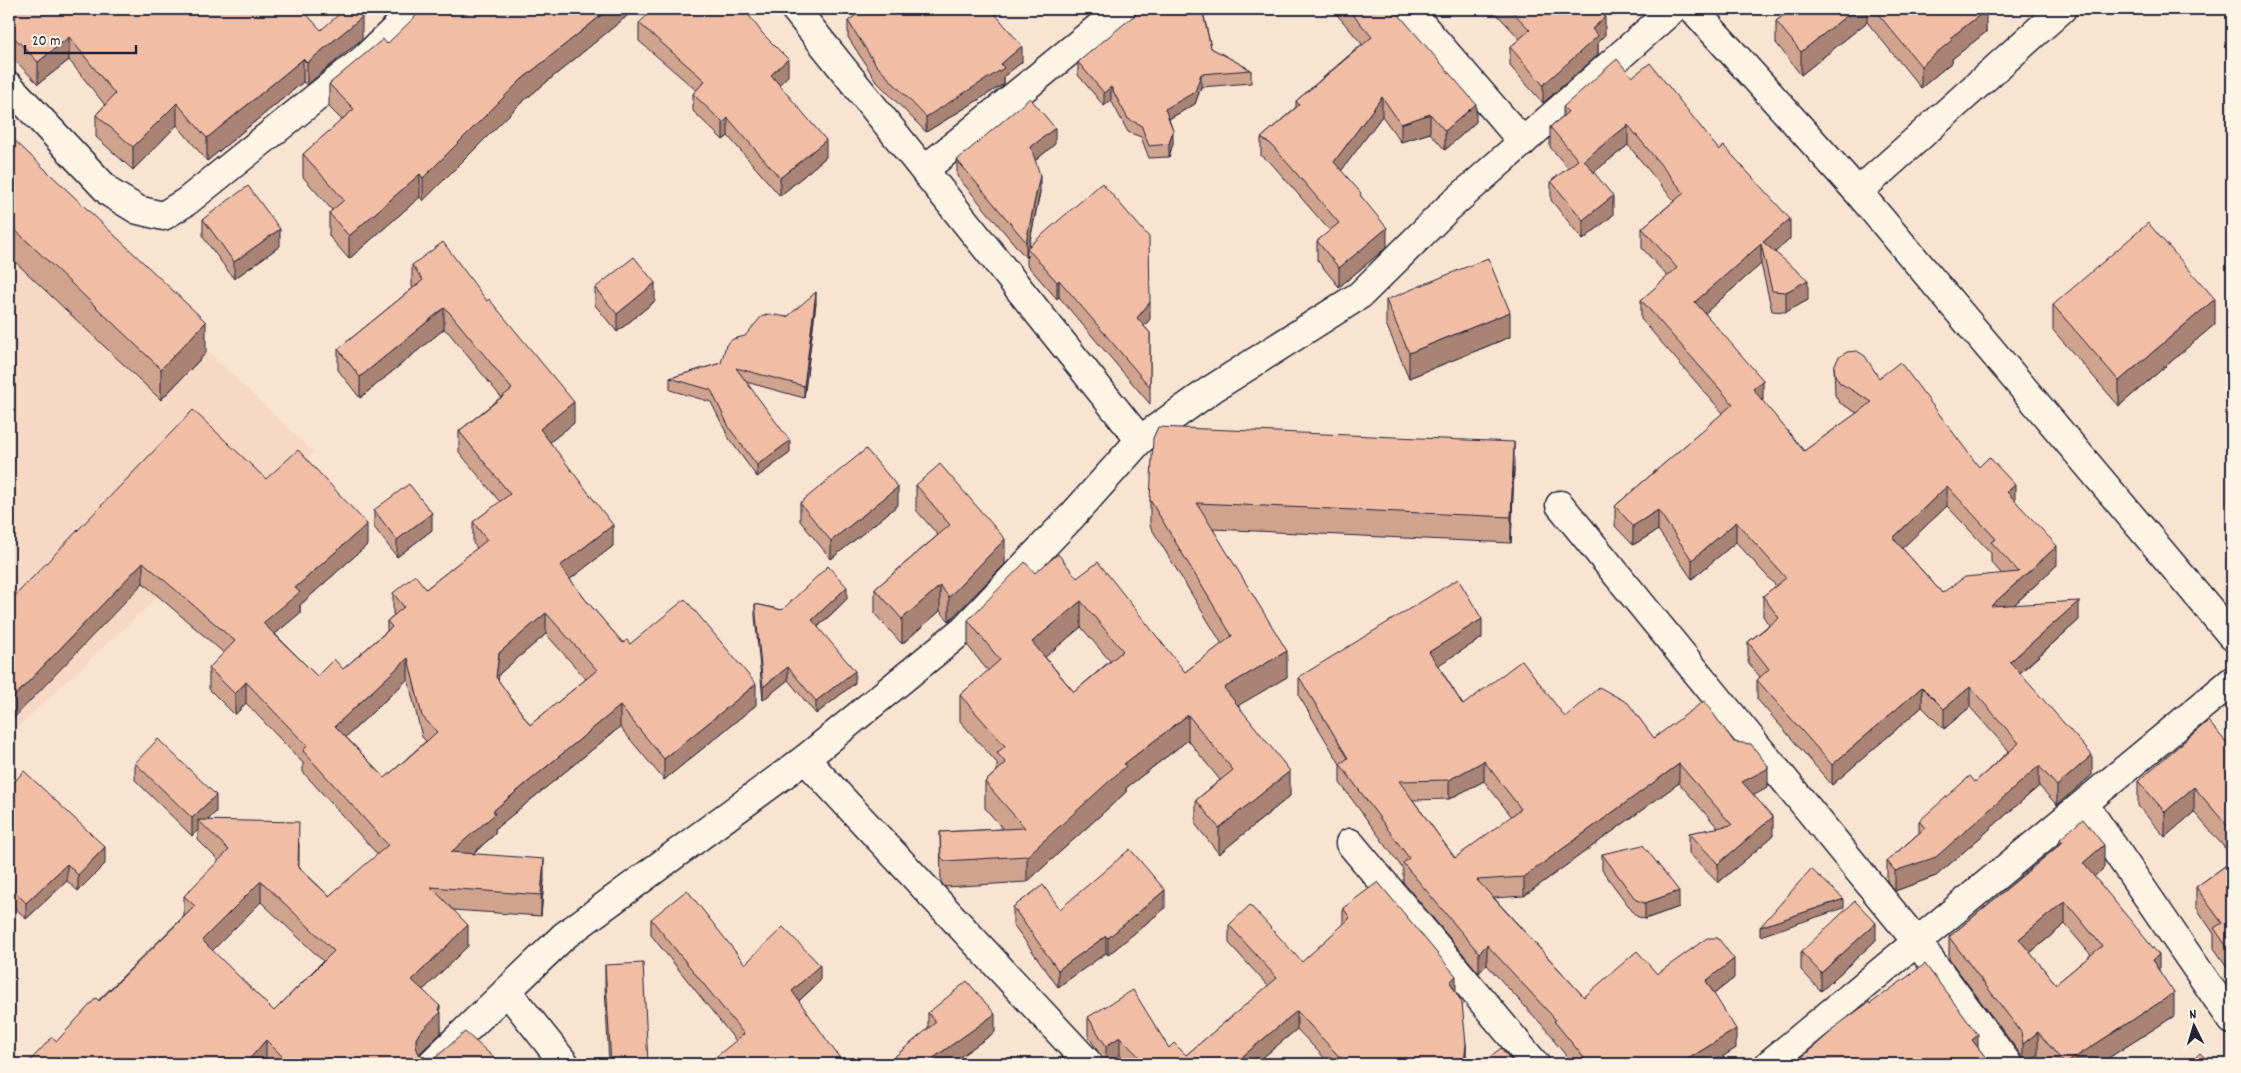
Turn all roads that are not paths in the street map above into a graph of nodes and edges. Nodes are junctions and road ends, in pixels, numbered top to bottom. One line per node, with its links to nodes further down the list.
1 (416, 9): 8 (street)
2 (795, 9): 10 (street)
3 (1120, 9): 10 (street)
4 (1408, 9): 9 (street)
5 (1673, 9): 9 (street)
6 (1693, 9): 11 (street)
7 (2062, 9): 11 (street)
8 (9, 86)
9 (1523, 142): 12 (street)
10 (924, 170): 12 (street)
11 (1858, 192): 14 (street)
12 (1140, 440): 16 (street)
13 (1560, 505): 19 (street)
14 (2232, 636)
15 (2232, 681): 17 (street)
16 (805, 759): 20 (street); 24 (street)
17 (2084, 804): 19 (street); 21 (street)
18 (1350, 843): 25 (street)
19 (1917, 942): 26 (street); 27 (street)
20 (507, 991): 22 (street); 23 (street)
21 (2232, 1020)
22 (432, 1064)
23 (565, 1064)
24 (1089, 1064)
25 (1535, 1064)
26 (1769, 1064)
27 (2008, 1064)

